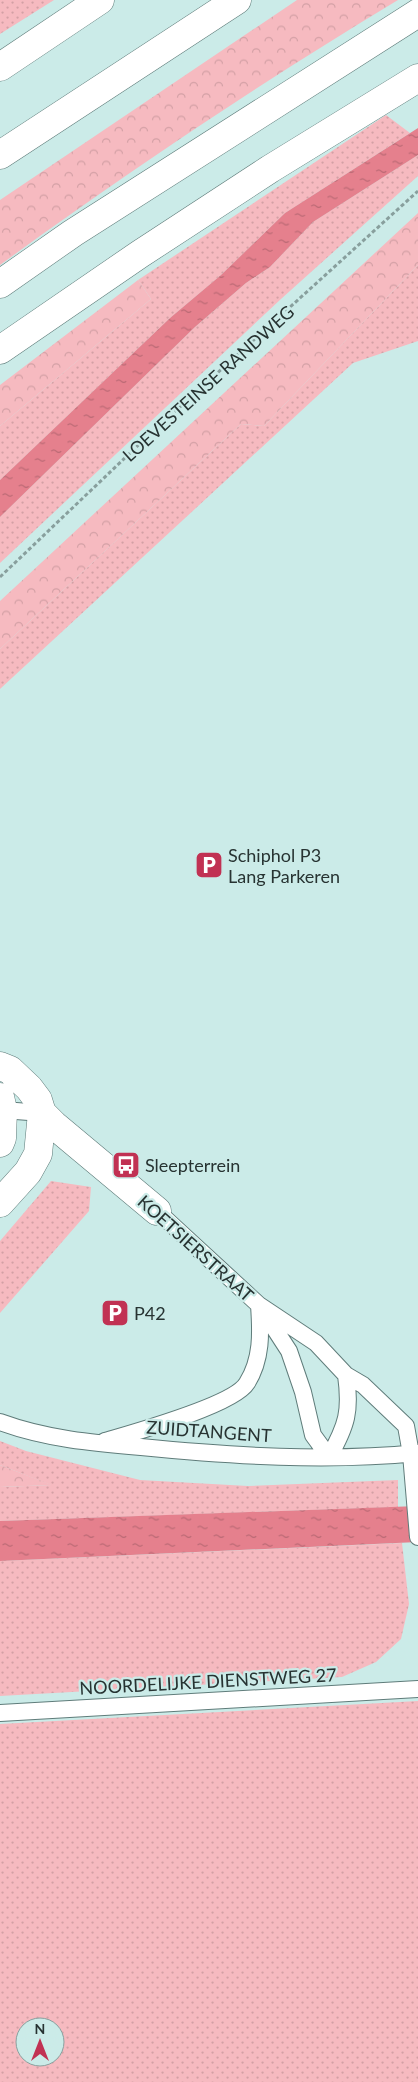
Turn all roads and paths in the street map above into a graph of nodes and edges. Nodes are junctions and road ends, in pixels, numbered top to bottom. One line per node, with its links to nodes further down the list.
1 (100, 0): 4 (main road)
2 (237, 0): 6 (main road)
3 (418, 13): 8 (main road)
4 (0, 67)
5 (418, 78): 9 (main road)
6 (0, 156)
7 (418, 191): 10 (path, LOEVESTEINSE RANDWEG)
8 (0, 284)
9 (0, 350)
10 (0, 577)
11 (0, 1066): 13 (main road, KOETSIERSTRAAT)
12 (2, 1103): 13 (lane); 14 (main road)
13 (42, 1113): 15 (main road); 16 (main road, KOETSIERSTRAAT)
14 (0, 1143)
15 (0, 1203)
16 (157, 1211): 17 (lane, KOETSIERSTRAAT)
17 (259, 1305): 18 (lane, KOETSIERSTRAAT); 20 (lane, KOETSIERSTRAAT); 22 (lane, KOETSIERSTRAAT)
18 (346, 1375): 21 (lane, KOETSIERSTRAAT); 22 (lane)
19 (0, 1422): 20 (lane, ZUIDTANGENT)
20 (99, 1443): 22 (lane, ZUIDTANGENT)
21 (414, 1453): 22 (lane, ZUIDTANGENT); 23 (lane, KOETSIERSTRAAT)
22 (329, 1457)
23 (418, 1537)
24 (418, 1690): 25 (lane, NOORDELIJKE DIENSTWEG 27)
25 (0, 1713)

